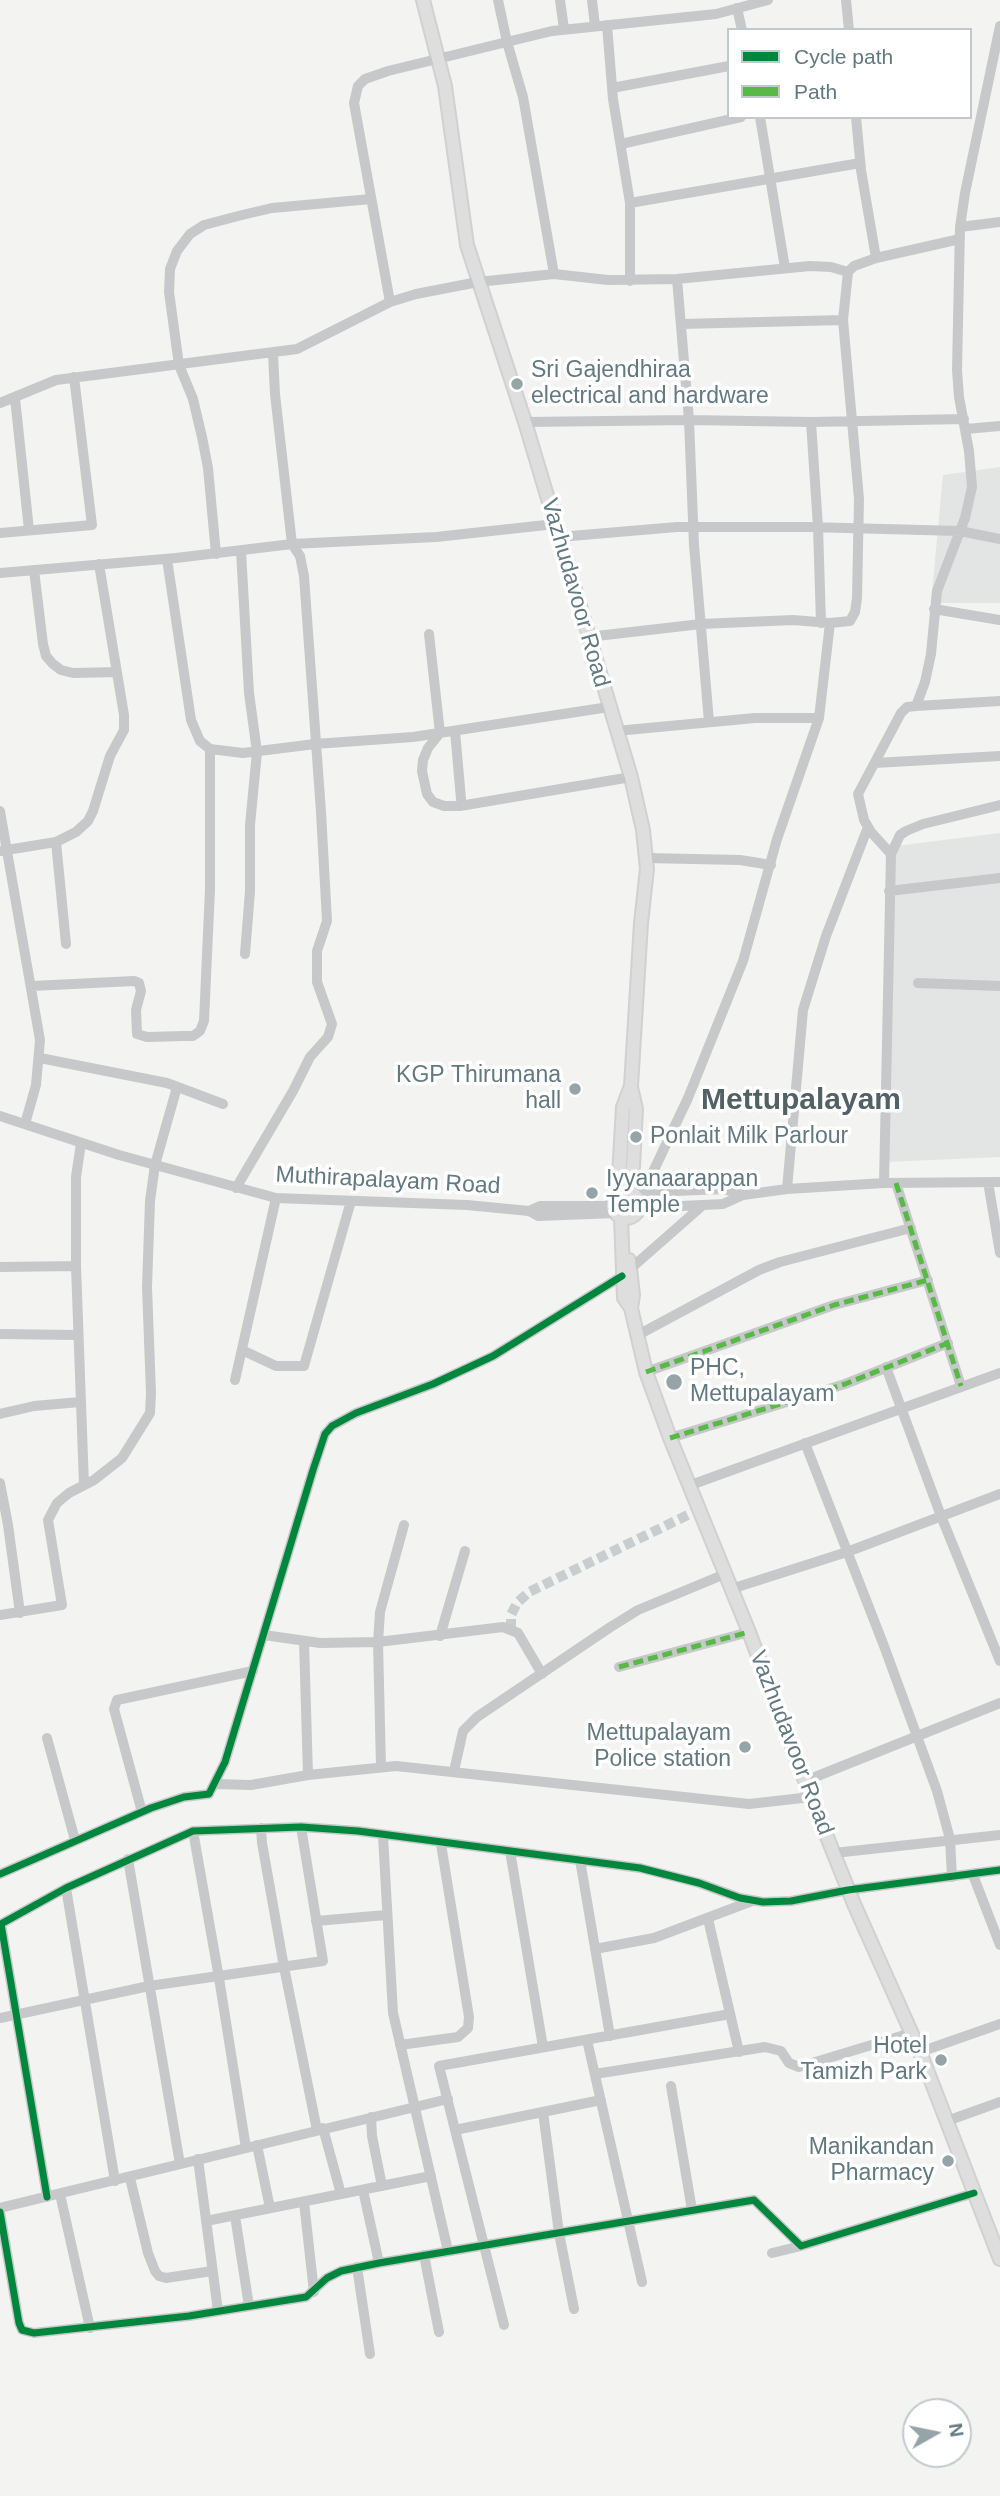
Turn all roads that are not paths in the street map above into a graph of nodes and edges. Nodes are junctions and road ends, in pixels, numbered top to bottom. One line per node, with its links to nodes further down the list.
1 (423, 0): 14 (main road, Vazhudavoor Road)
2 (498, 0): 13 (street)
3 (560, 0): 12 (street)
4 (592, 0): 8 (street)
5 (768, 0): 7 (street)
6 (846, 0): 11 (street)
7 (737, 8): 8 (street); 10 (street)
8 (601, 26): 12 (street); 16 (street)
9 (1000, 26): 26 (street)
10 (742, 28)
11 (849, 28)
12 (564, 29): 13 (street)
13 (507, 42): 14 (street); 31 (street)
14 (439, 59): 23 (street); 34 (main road, Vazhudavoor Road)
15 (727, 66): 16 (street)
16 (612, 88): 20 (street)
17 (732, 119): 20 (street)
18 (760, 119): 22 (street)
19 (856, 119): 21 (street)
20 (621, 144): 24 (street)
21 (860, 163): 22 (street); 28 (street)
22 (771, 178): 24 (street); 29 (street)
23 (371, 199): 35 (street); 39 (street)
24 (630, 203): 33 (street)
25 (1000, 222): 26 (street)
26 (960, 227): 27 (street)
27 (960, 239): 28 (street); 47 (street)
28 (876, 258): 30 (street)
29 (785, 268): 30 (street); 32 (street)
30 (848, 272): 36 (street)
31 (554, 274): 33 (street); 34 (street)
32 (677, 279): 33 (street); 37 (street)
33 (630, 281)
34 (478, 282): 35 (street); 44 (main road, Vazhudavoor Road)
35 (390, 302): 38 (street)
36 (843, 320): 37 (street); 46 (street)
37 (681, 324): 43 (street)
38 (273, 354): 39 (street); 57 (street)
39 (179, 365): 40 (street); 59 (street)
40 (74, 377): 41 (street); 52 (street)
41 (15, 398): 42 (street); 52 (street)
42 (0, 403)
43 (689, 420): 44 (street); 45 (street); 49 (street)
44 (525, 422): 53 (main road, Vazhudavoor Road)
45 (811, 422): 46 (street); 50 (street)
46 (851, 422): 47 (street); 51 (street)
47 (965, 424): 48 (street); 54 (street)
48 (1000, 426)
49 (694, 527): 50 (street); 53 (street); 67 (street)
50 (818, 527): 51 (street); 66 (street)
51 (859, 529): 54 (street); 66 (street)
52 (29, 530): 55 (street)
53 (557, 530): 57 (street); 69 (main road, Vazhudavoor Road)
54 (960, 531): 56 (street); 64 (street)
55 (0, 533)
56 (1000, 539)
57 (292, 544): 58 (street); 79 (street)
58 (241, 551): 59 (street); 81 (street)
59 (216, 554): 60 (street)
60 (167, 559): 61 (street); 80 (street)
61 (99, 564): 62 (street); 70 (street)
62 (34, 570): 63 (street); 70 (street)
63 (0, 573)
64 (934, 609): 65 (street); 72 (street)
65 (1000, 620)
66 (826, 623): 67 (street); 74 (street)
67 (701, 624): 69 (street); 75 (street)
68 (429, 634): 78 (street)
69 (588, 637): 73 (main road, Vazhudavoor Road)
70 (117, 672): 89 (street)
71 (1000, 701): 72 (street)
72 (916, 706): 83 (street)
73 (609, 707): 76 (main road, Vazhudavoor Road); 77 (street)
74 (819, 718): 75 (street); 93 (street)
75 (709, 722): 76 (street)
76 (616, 731): 84 (main road, Vazhudavoor Road)
77 (456, 732): 78 (street); 85 (street)
78 (440, 733): 79 (street); 84 (street)
79 (315, 744): 81 (street); 110 (street)
80 (210, 749): 81 (street); 99 (street)
81 (257, 752): 97 (street)
82 (1000, 756): 83 (street)
83 (875, 763): 88 (street)
84 (631, 777): 92 (main road, Vazhudavoor Road)
85 (461, 799)
86 (1000, 805): 91 (street)
87 (0, 811): 90 (street)
88 (868, 827): 91 (street); 111 (street)
89 (56, 842): 90 (street); 96 (street)
90 (3, 850): 99 (street)
91 (891, 854): 95 (street)
92 (646, 858): 93 (street); 115 (main road, Vazhudavoor Road)
93 (771, 865): 115 (street)
94 (1000, 878): 95 (street)
95 (889, 891): 109 (street)
96 (66, 944)
97 (245, 954)
98 (918, 983): 100 (street)
99 (32, 986): 101 (street)
100 (1000, 986)
101 (40, 1058): 102 (street); 105 (street)
102 (177, 1087): 103 (street); 107 (street)
103 (223, 1104)
104 (0, 1116): 105 (street, Muthirapalayam Road)
105 (26, 1124): 106 (street, Muthirapalayam Road)
106 (81, 1143): 107 (street, Muthirapalayam Road); 119 (street)
107 (155, 1165): 110 (street, Muthirapalayam Road); 139 (street)
108 (994, 1182): 109 (street); 118 (street)
109 (890, 1183): 111 (street); 117 (street)
110 (239, 1189): 113 (street, Muthirapalayam Road)
111 (787, 1189): 112 (street)
112 (743, 1195): 115 (street); 116 (street)
113 (271, 1197): 114 (street, Muthirapalayam Road); 127 (street)
114 (351, 1201): 115 (street, Muthirapalayam Road); 127 (street)
115 (627, 1204): 116 (street); 121 (main road, Vazhudavoor Road)
116 (703, 1205): 121 (street)
117 (911, 1228): 122 (street); 125 (street)
118 (1000, 1252)
119 (76, 1266): 120 (street); 124 (street)
120 (0, 1267)
121 (625, 1273): 125 (main road, Vazhudavoor Road); 151 (street)
122 (928, 1280): 126 (street); 129 (street)
123 (0, 1334): 124 (street)
124 (77, 1335): 133 (street)
125 (636, 1336): 129 (main road, Vazhudavoor Road)
126 (948, 1343): 128 (street); 132 (street)
127 (242, 1350): 131 (street)
128 (886, 1367): 134 (street); 136 (street)
129 (646, 1372): 136 (main road, Vazhudavoor Road)
130 (1000, 1373): 132 (street)
131 (235, 1380)
132 (961, 1387): 134 (street)
133 (80, 1402): 135 (street); 139 (street)
134 (901, 1407): 137 (street); 142 (street)
135 (0, 1414)
136 (670, 1438): 140 (main road, Vazhudavoor Road)
137 (805, 1443): 140 (street); 145 (street)
138 (0, 1483): 148 (street)
139 (83, 1485): 148 (street)
140 (688, 1486): 146 (main road, Vazhudavoor Road)
141 (1000, 1494): 142 (street)
142 (941, 1516): 145 (street); 155 (street)
143 (404, 1525): 154 (street)
144 (465, 1550): 152 (street)
145 (847, 1552): 147 (street); 160 (street)
146 (725, 1574): 147 (main road, Vazhudavoor Road); 158 (street)
147 (731, 1589): 150 (main road, Vazhudavoor Road)
148 (20, 1612): 149 (street)
149 (0, 1615)
150 (748, 1632): 156 (street); 165 (main road, Vazhudavoor Road)
151 (264, 1634): 153 (street); 157 (street)
152 (440, 1636): 154 (street); 158 (street)
153 (304, 1641): 154 (street); 164 (street)
154 (378, 1642): 162 (street)
155 (1000, 1661)
156 (619, 1667)
157 (253, 1671): 166 (street); 168 (street)
158 (541, 1674): 163 (street)
159 (1000, 1703): 160 (street)
160 (918, 1735): 165 (street); 174 (street)
161 (47, 1738): 175 (street)
162 (382, 1767): 163 (street); 164 (street)
163 (454, 1771): 167 (street)
164 (308, 1775): 166 (street)
165 (805, 1781): 167 (main road, Vazhudavoor Road)
166 (216, 1784): 168 (street)
167 (811, 1797): 178 (main road, Vazhudavoor Road)
168 (142, 1812): 175 (street)
169 (301, 1827): 170 (street); 173 (street); 190 (street)
170 (261, 1828): 171 (street); 193 (street)
171 (193, 1831): 179 (street); 194 (street)
172 (1000, 1835): 174 (street)
173 (383, 1836): 176 (street); 188 (street)
174 (950, 1839): 178 (street); 184 (street)
175 (75, 1840): 182 (street)
176 (441, 1844): 177 (street); 204 (street)
177 (510, 1852): 180 (street); 205 (street)
178 (834, 1853): 186 (main road, Vazhudavoor Road)
179 (128, 1859): 185 (street); 195 (street)
180 (580, 1860): 187 (street); 192 (street)
181 (1000, 1870): 183 (street)
182 (0, 1874)
183 (973, 1875): 184 (street); 191 (street)
184 (952, 1877): 186 (street)
185 (66, 1888): 196 (street); 197 (street)
186 (848, 1890): 187 (street); 201 (main road, Vazhudavoor Road)
187 (754, 1900): 189 (street)
188 (386, 1915): 190 (street); 204 (street)
189 (708, 1919): 192 (street); 198 (street)
190 (316, 1921): 193 (street)
191 (1000, 1945)
192 (595, 1949): 202 (street)
193 (284, 1967): 194 (street); 217 (street)
194 (219, 1978): 195 (street); 219 (street)
195 (149, 1986): 196 (street); 221 (street)
196 (86, 1999): 197 (street); 224 (street)
197 (16, 2013): 199 (street); 230 (street)
198 (730, 2014): 202 (street); 206 (street)
199 (0, 2018)
200 (1000, 2024): 207 (street)
201 (911, 2033): 206 (street); 207 (main road, Vazhudavoor Road)
202 (610, 2036): 203 (street)
203 (587, 2040): 205 (street); 208 (street)
204 (400, 2045): 213 (street)
205 (543, 2047): 210 (street)
206 (738, 2052): 208 (street)
207 (920, 2052): 216 (main road, Vazhudavoor Road)
208 (595, 2074): 211 (street)
209 (671, 2086): 234 (street)
210 (448, 2099): 213 (street); 218 (street)
211 (601, 2100): 214 (street); 237 (street)
212 (1000, 2102): 216 (street)
213 (415, 2106): 215 (street); 222 (street)
214 (543, 2112): 218 (street); 238 (street)
215 (371, 2117): 217 (street); 225 (street)
216 (947, 2121): 227 (main road, Vazhudavoor Road)
217 (320, 2129): 219 (street); 229 (street)
218 (455, 2130): 239 (street)
219 (251, 2147): 220 (street); 232 (street)
220 (198, 2160): 221 (street); 236 (street)
221 (180, 2164): 223 (street)
222 (431, 2176): 225 (street); 241 (street)
223 (130, 2178): 224 (street); 248 (street)
224 (115, 2181): 228 (street)
225 (382, 2186): 226 (street)
226 (363, 2190): 229 (street); 245 (street)
227 (974, 2193): 240 (street); 244 (main road, Vazhudavoor Road)
228 (60, 2194): 230 (street); 255 (street)
229 (341, 2194): 231 (street)
230 (47, 2197): 233 (street)
231 (304, 2202): 232 (street); 250 (street)
232 (271, 2208): 235 (street)
233 (0, 2210): 246 (street)
234 (692, 2210): 237 (street); 240 (street)
235 (236, 2216): 236 (street); 251 (street)
236 (206, 2221): 248 (street)
237 (629, 2221): 238 (street); 249 (street)
238 (559, 2233): 239 (street); 252 (street)
239 (484, 2244): 241 (street); 254 (street)
240 (802, 2245): 242 (street)
241 (448, 2250): 243 (street)
242 (772, 2253)
243 (424, 2255): 245 (street); 256 (street)
244 (1000, 2259)
245 (379, 2263): 247 (street)
246 (5, 2265): 255 (street)
247 (357, 2267): 250 (street); 257 (street)
248 (212, 2271): 253 (street)
249 (642, 2282)
250 (314, 2292): 251 (street)
251 (249, 2306): 253 (street)
252 (574, 2309)
253 (218, 2311): 255 (street)
254 (504, 2325)
255 (90, 2328)
256 (439, 2332)
257 (370, 2354)

